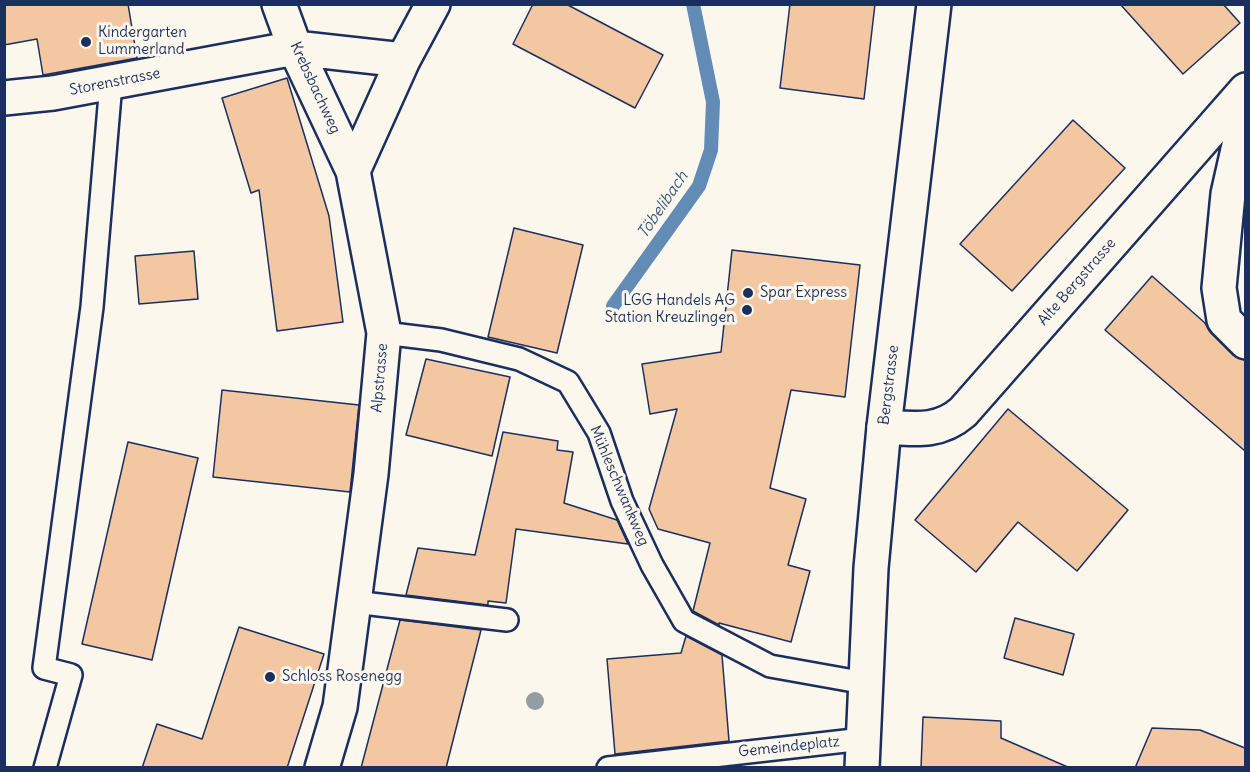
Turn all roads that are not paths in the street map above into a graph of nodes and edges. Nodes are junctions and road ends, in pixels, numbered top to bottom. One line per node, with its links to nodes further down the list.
1 (279, 4): 4 (street, Krebsbachweg)
2 (433, 4): 5 (street)
3 (934, 4): 13 (street, Bergstrasse)
4 (295, 48): 5 (street, Storenstrasse); 6 (street, Storenstrasse); 10 (street, Krebsbachweg)
5 (403, 60): 10 (street)
6 (111, 83): 8 (street, Storenstrasse); 18 (lane)
7 (1245, 90): 13 (street, Alte Bergstrasse)
8 (4, 98)
9 (1245, 114): 12 (street)
10 (353, 171): 11 (street, Alpstrasse)
11 (384, 333): 14 (street, Alpstrasse); 16 (lane, Mühleschwankweg)
12 (1245, 342)
13 (884, 427): 16 (street, Bergstrasse)
14 (354, 602): 15 (lane); 19 (street, Alpstrasse)
15 (507, 620)
16 (865, 683): 17 (street, Bergstrasse)
17 (862, 753): 20 (lane, Gemeindeplatz)
18 (45, 768)
19 (322, 768)
20 (608, 768)

